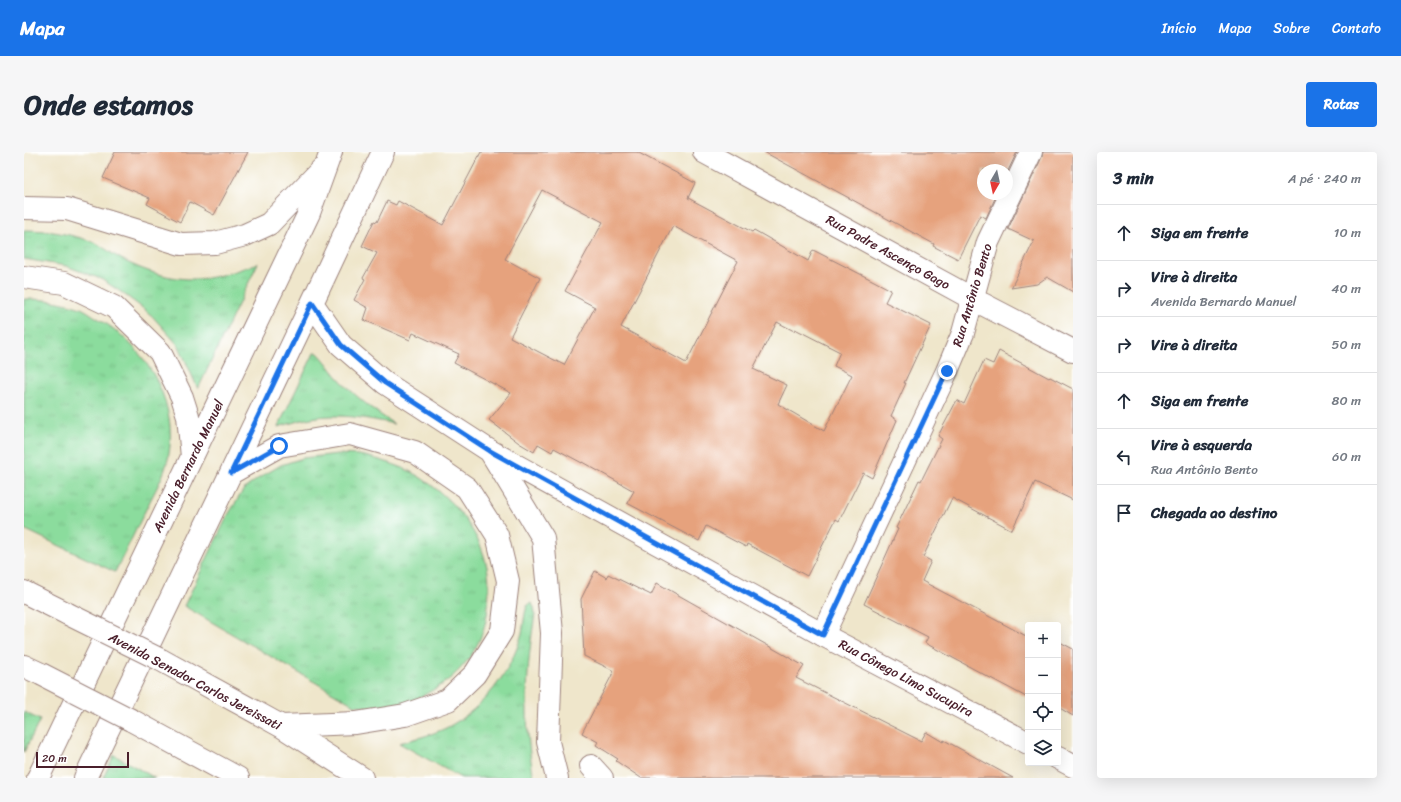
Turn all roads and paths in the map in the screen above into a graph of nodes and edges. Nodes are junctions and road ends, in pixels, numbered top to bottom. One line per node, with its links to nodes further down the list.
1 (383, 152): 8 (main road)
2 (704, 152): 7 (main road, Rua Padre Ascenço Gago)
3 (1031, 152): 7 (main road, Rua Antônio Bento)
4 (329, 158): 5 (main road); 11 (main road, Avenida Bernardo Manuel)
5 (24, 208)
6 (24, 277): 11 (main road)
7 (973, 299): 9 (main road, Rua Padre Ascenço Gago); 14 (main road, Rua Antônio Bento)
8 (312, 303): 10 (main road, Rua Cônego Lima Sucupira); 12 (main road)
9 (1073, 351)
10 (490, 451): 14 (main road, Rua Cônego Lima Sucupira); 24 (main road)
11 (192, 457): 22 (main road, Avenida Bernardo Manuel)
12 (231, 473): 16 (main road); 20 (main road)
13 (24, 592): 16 (main road, Avenida Senador Carlos Jereissati, bridge)
14 (823, 635): 17 (main road, Rua Cônego Lima Sucupira)
15 (32, 670): 21 (main road, bridge)
16 (281, 726): 23 (main road, Avenida Senador Carlos Jereissati)
17 (1025, 741)
18 (1061, 760): 19 (main road)
19 (1073, 766)
20 (87, 772)
21 (236, 777)
22 (38, 778)
23 (362, 778)
24 (557, 778)

